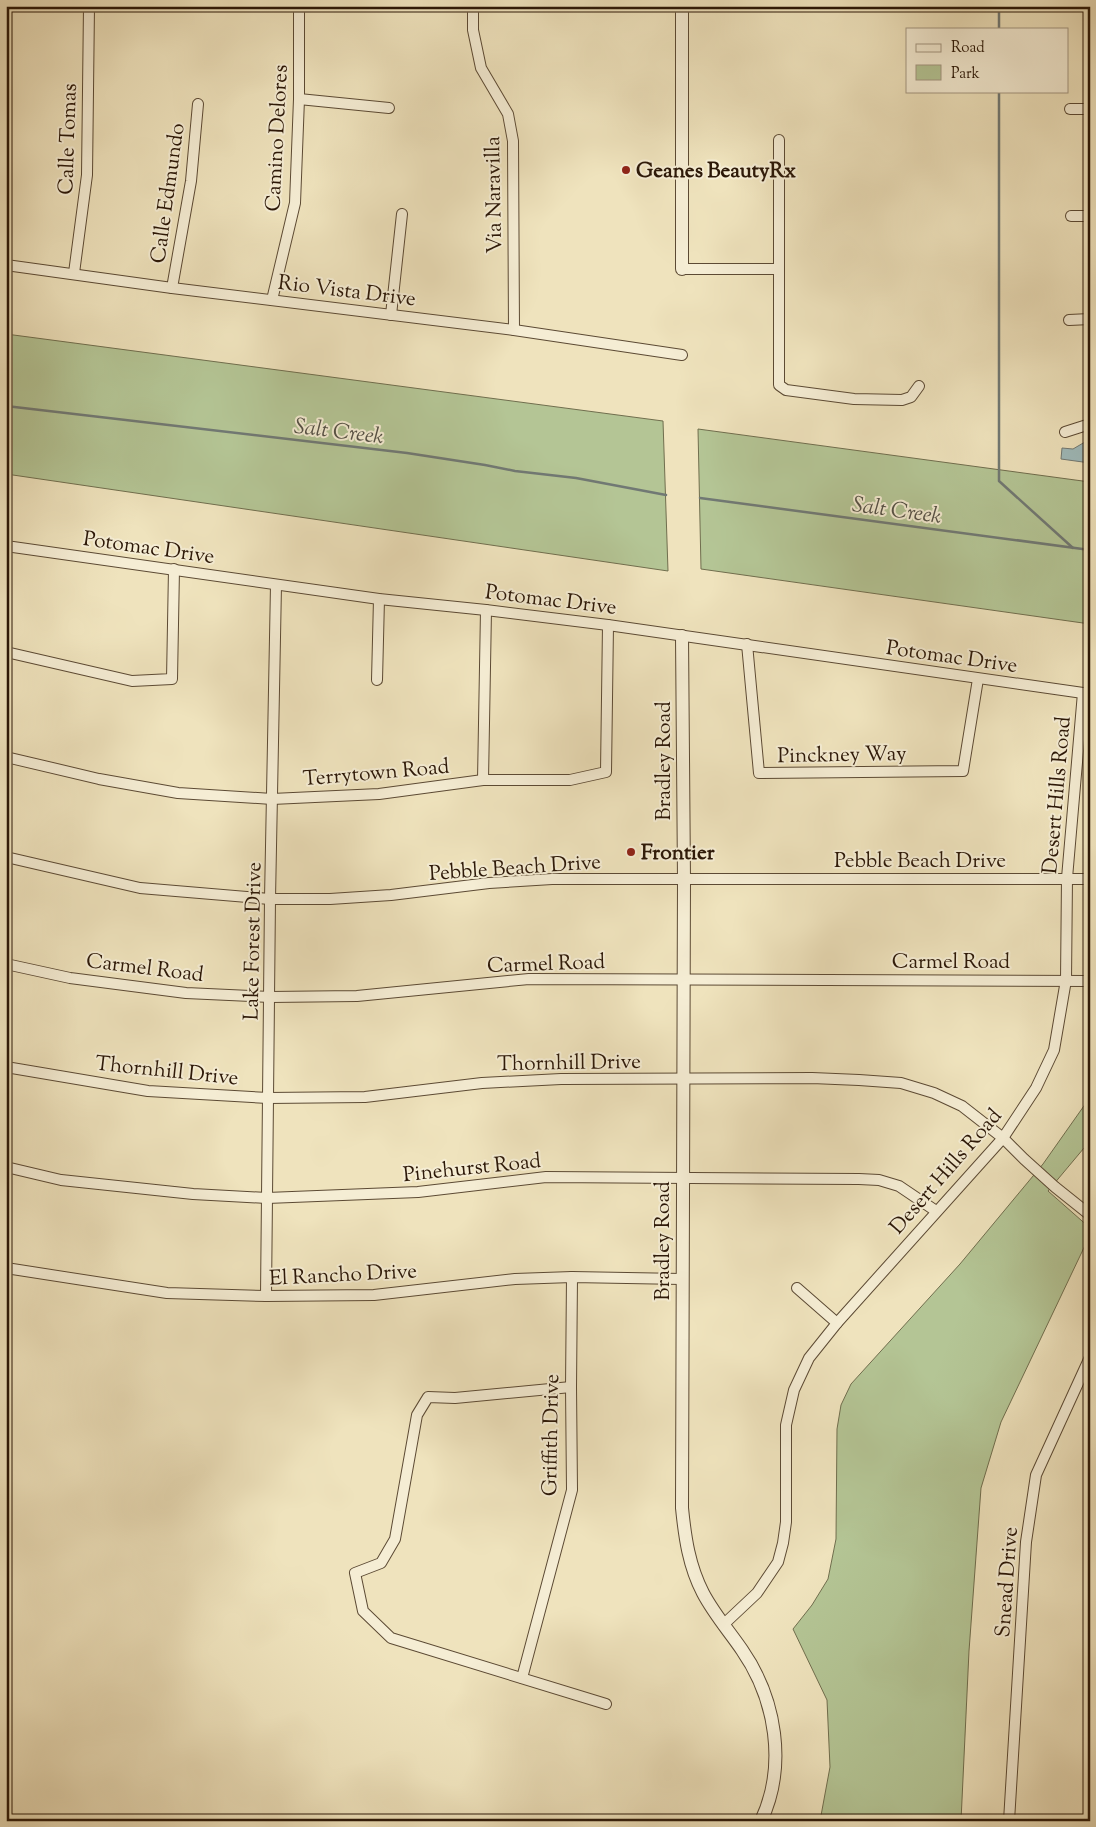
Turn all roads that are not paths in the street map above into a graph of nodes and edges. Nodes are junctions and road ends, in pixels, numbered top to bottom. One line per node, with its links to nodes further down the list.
1 (89, 6): 17 (street, Calle Tomas)
2 (298, 6): 5 (street, Camino Delores)
3 (473, 6): 23 (street, Via Naravilla)
4 (682, 6): 16 (street)
5 (299, 100): 7 (street); 19 (street, Camino Delores)
6 (198, 104): 18 (street, Calle Edmundo)
7 (388, 108)
8 (1070, 109): 9 (street)
9 (1090, 109)
10 (779, 140): 15 (street)
11 (402, 214): 20 (street)
12 (1071, 216): 13 (street)
13 (1090, 216)
14 (6, 265): 17 (street, Rio Vista Drive)
15 (779, 269): 16 (street); 25 (street)
16 (682, 270)
17 (74, 273): 18 (street, Rio Vista Drive)
18 (172, 288): 19 (street, Rio Vista Drive)
19 (272, 300): 20 (street, Rio Vista Drive)
20 (391, 316): 23 (street, Rio Vista Drive)
21 (1090, 319): 22 (street)
22 (1069, 320)
23 (514, 330): 24 (street, Rio Vista Drive)
24 (682, 354)
25 (919, 386)
26 (1090, 424): 27 (street)
27 (1065, 432)
28 (6, 546): 29 (street, Potomac Drive)
29 (174, 569): 30 (street, Potomac Drive); 36 (street)
30 (276, 585): 31 (street, Potomac Drive); 42 (street, Lake Forest Drive)
31 (379, 599): 32 (street, Potomac Drive); 38 (street)
32 (486, 610): 33 (street, Potomac Drive); 41 (street)
33 (608, 625): 34 (street, Potomac Drive); 41 (street, Terrytown Road)
34 (682, 636): 35 (street, Potomac Drive); 45 (street, Bradley Road)
35 (747, 644): 37 (street, Potomac Drive); 37 (street, Pinckney Way)
36 (6, 652)
37 (978, 679): 39 (street, Potomac Drive)
38 (377, 680)
39 (1086, 694): 44 (street, Desert Hills Road)
40 (6, 757): 42 (street, Terrytown Road)
41 (483, 780): 42 (street, Terrytown Road)
42 (272, 799): 47 (street, Lake Forest Drive)
43 (6, 857): 47 (street, Pebble Beach Drive)
44 (1067, 878): 45 (street, Pebble Beach Drive); 46 (street, Pebble Beach Drive); 50 (street, Desert Hills Road)
45 (684, 879): 47 (street, Pebble Beach Drive); 49 (street, Bradley Road)
46 (1090, 879)
47 (270, 900): 52 (street, Lake Forest Drive)
48 (6, 964): 52 (street, Carmel Road)
49 (683, 979): 50 (street, Carmel Road); 52 (street, Carmel Road); 54 (street, Bradley Road)
50 (1066, 980): 51 (street, Carmel Road); 56 (street, Desert Hills Road)
51 (1090, 981)
52 (270, 997): 55 (street, Lake Forest Drive)
53 (6, 1066): 55 (street, Thornhill Drive)
54 (683, 1079): 55 (street, Thornhill Drive); 56 (street, Thornhill Drive); 58 (street, Bradley Road)
55 (268, 1098): 59 (street, Lake Forest Drive)
56 (1003, 1138): 60 (street, Desert Hills Road); 61 (street, Thornhill Drive)
57 (6, 1167): 59 (street, Pinehurst Road)
58 (682, 1179): 59 (street, Pinehurst Road); 60 (street, Pinehurst Road); 64 (street, Bradley Road)
59 (267, 1198): 66 (street, Lake Forest Drive)
60 (936, 1211): 67 (street, Desert Hills Road)
61 (1090, 1216)
62 (6, 1268): 66 (street, El Rancho Drive)
63 (572, 1277): 64 (street, El Rancho Drive); 66 (street, El Rancho Drive); 69 (street, Griffith Drive)
64 (682, 1279): 70 (street, Bradley Road)
65 (797, 1288): 67 (street)
66 (266, 1296)
67 (837, 1323): 70 (street, Desert Hills Road)
68 (1090, 1357): 74 (street, Snead Drive)
69 (570, 1387): 71 (street, Griffith Drive); 71 (street)
70 (723, 1625): 73 (street, Bradley Road)
71 (522, 1678): 72 (street)
72 (606, 1704)
73 (760, 1821)
74 (1009, 1821)

